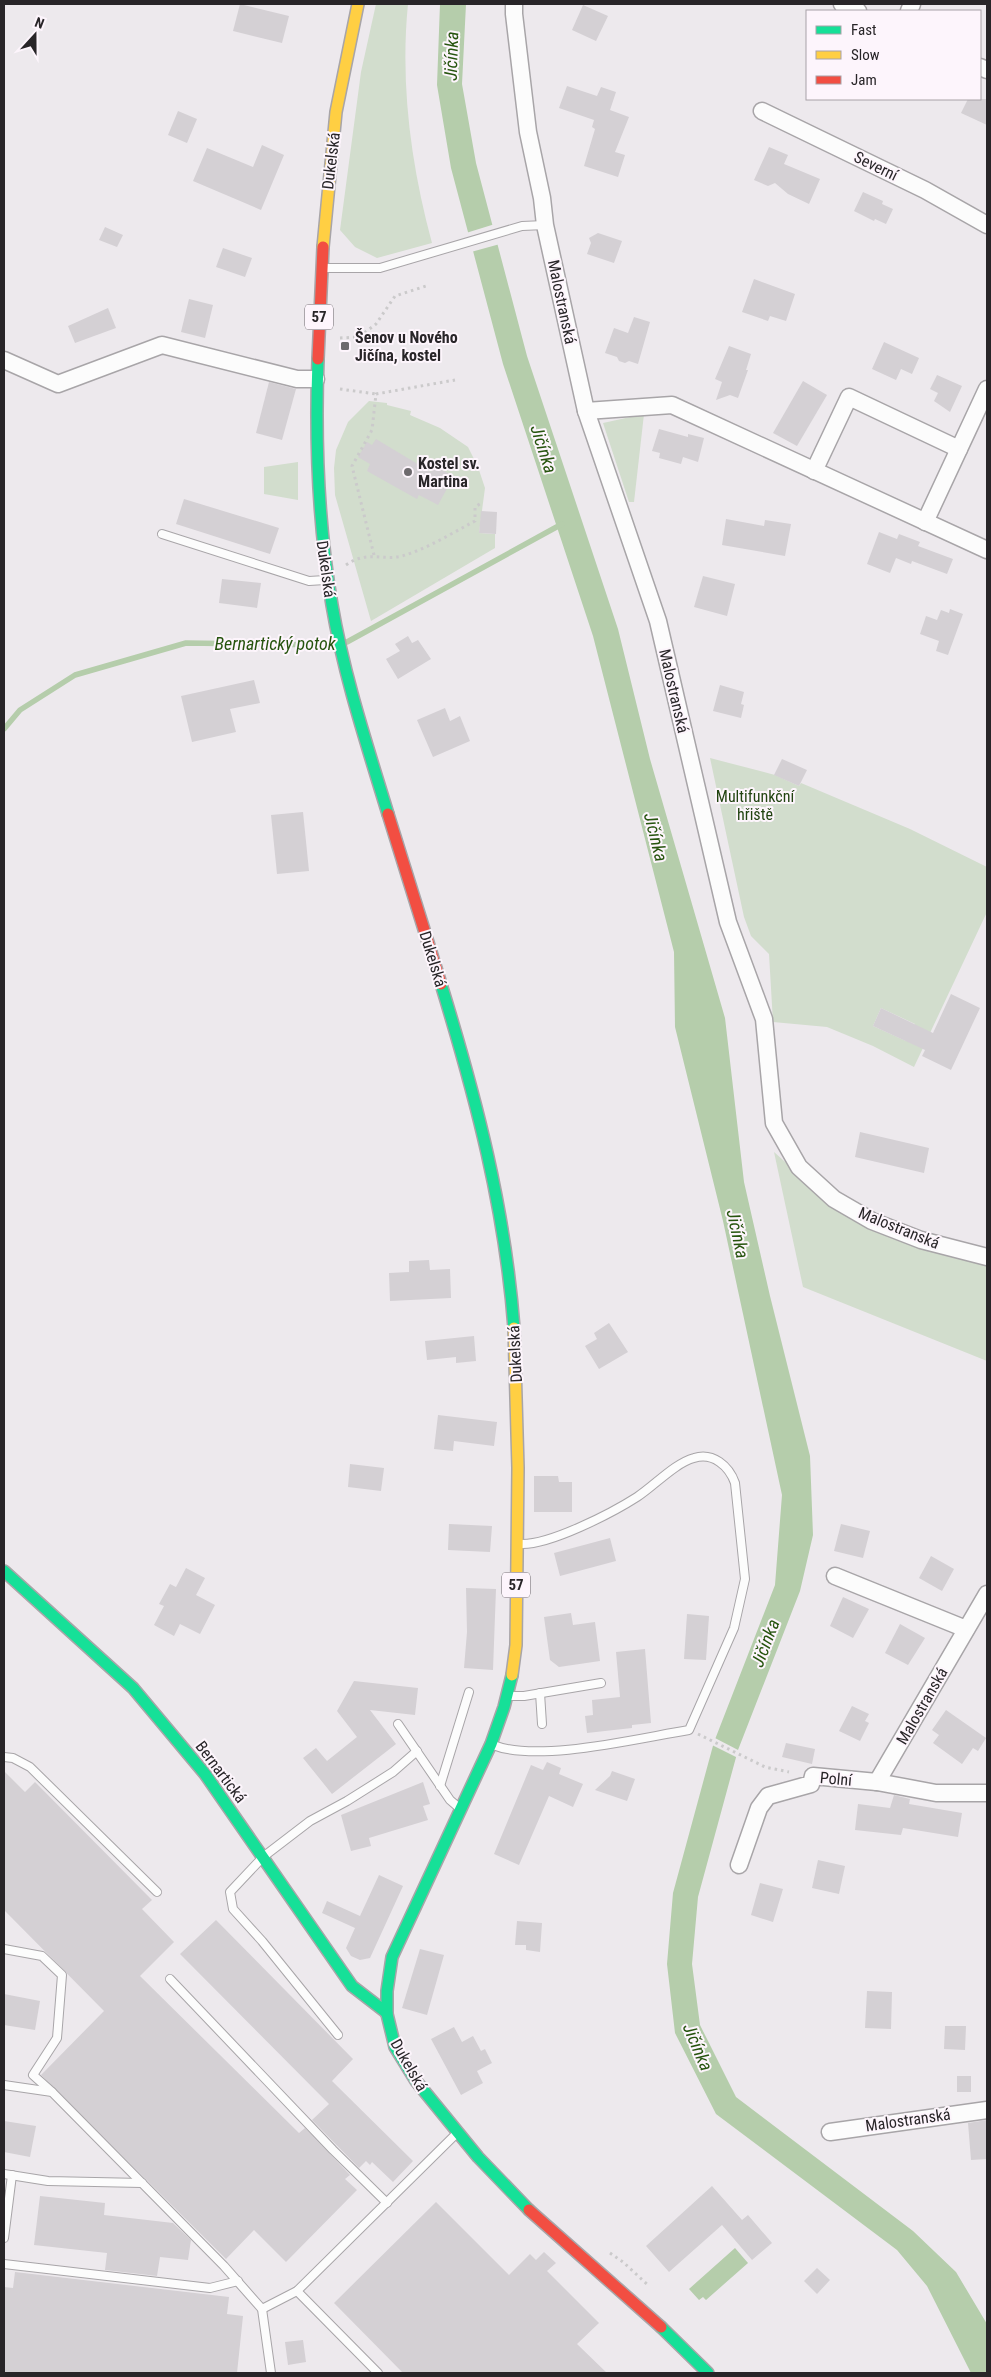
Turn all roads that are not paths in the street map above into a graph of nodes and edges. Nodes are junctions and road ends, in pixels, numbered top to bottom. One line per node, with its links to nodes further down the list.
1 (358, 4): 8 (main road, Dukelská / 57)
2 (514, 4): 6 (street, Malostranská)
3 (842, 4): 4 (street)
4 (856, 10)
5 (762, 111): 7 (street, Severní)
6 (545, 225): 8 (lane); 12 (street, Malostranská)
7 (987, 225)
8 (322, 268): 10 (main road, Dukelská / 57)
9 (4, 360): 10 (street)
10 (316, 379): 18 (main road, Dukelská / 57)
11 (987, 389): 13 (street)
12 (586, 411): 14 (street); 19 (street, Malostranská)
13 (959, 449): 14 (street); 15 (street)
14 (814, 471): 15 (street)
15 (925, 522): 17 (street)
16 (162, 534): 18 (lane)
17 (987, 550)
18 (327, 580): 20 (main road, Dukelská / 57)
19 (987, 1257)
20 (516, 1544): 28 (main road, Dukelská / 57); 31 (lane)
21 (4, 1571): 38 (main road, Bernartická)
22 (836, 1576): 24 (street)
23 (987, 1594): 24 (street, Malostranská)
24 (966, 1629): 34 (street, Malostranská)
25 (601, 1682): 27 (lane)
26 (469, 1692): 35 (lane)
27 (540, 1693): 28 (lane); 30 (lane)
28 (508, 1696): 31 (main road, Dukelská / 57)
29 (398, 1724): 32 (lane)
30 (542, 1724)
31 (491, 1744): 37 (main road, Dukelská / 57)
32 (417, 1751): 35 (lane); 38 (lane)
33 (4, 1757): 40 (lane)
34 (877, 1782): 36 (street, Polní); 39 (street, Polní)
35 (440, 1786): 37 (lane)
36 (987, 1793)
37 (460, 1809): 43 (main road, Dukelská / 57)
38 (263, 1857): 43 (main road, Bernartická); 44 (lane)
39 (739, 1865)
40 (157, 1892)
41 (4, 1949): 46 (lane)
42 (170, 1979): 52 (lane)
43 (387, 2013): 49 (main road, Dukelská / 57)
44 (338, 2036)
45 (4, 2085): 46 (lane)
46 (52, 2092): 51 (lane)
47 (987, 2110): 48 (street, Malostranská)
48 (830, 2132)
49 (456, 2133): 52 (lane); 60 (main road, Dukelská / 57)
50 (8, 2174): 51 (lane); 53 (lane)
51 (142, 2183): 55 (lane)
52 (387, 2203): 56 (lane)
53 (4, 2238)
54 (4, 2264): 55 (lane)
55 (238, 2282): 57 (lane)
56 (296, 2291): 57 (lane); 59 (lane)
57 (262, 2309): 58 (lane)
58 (271, 2373)
59 (378, 2373)
60 (708, 2373)

